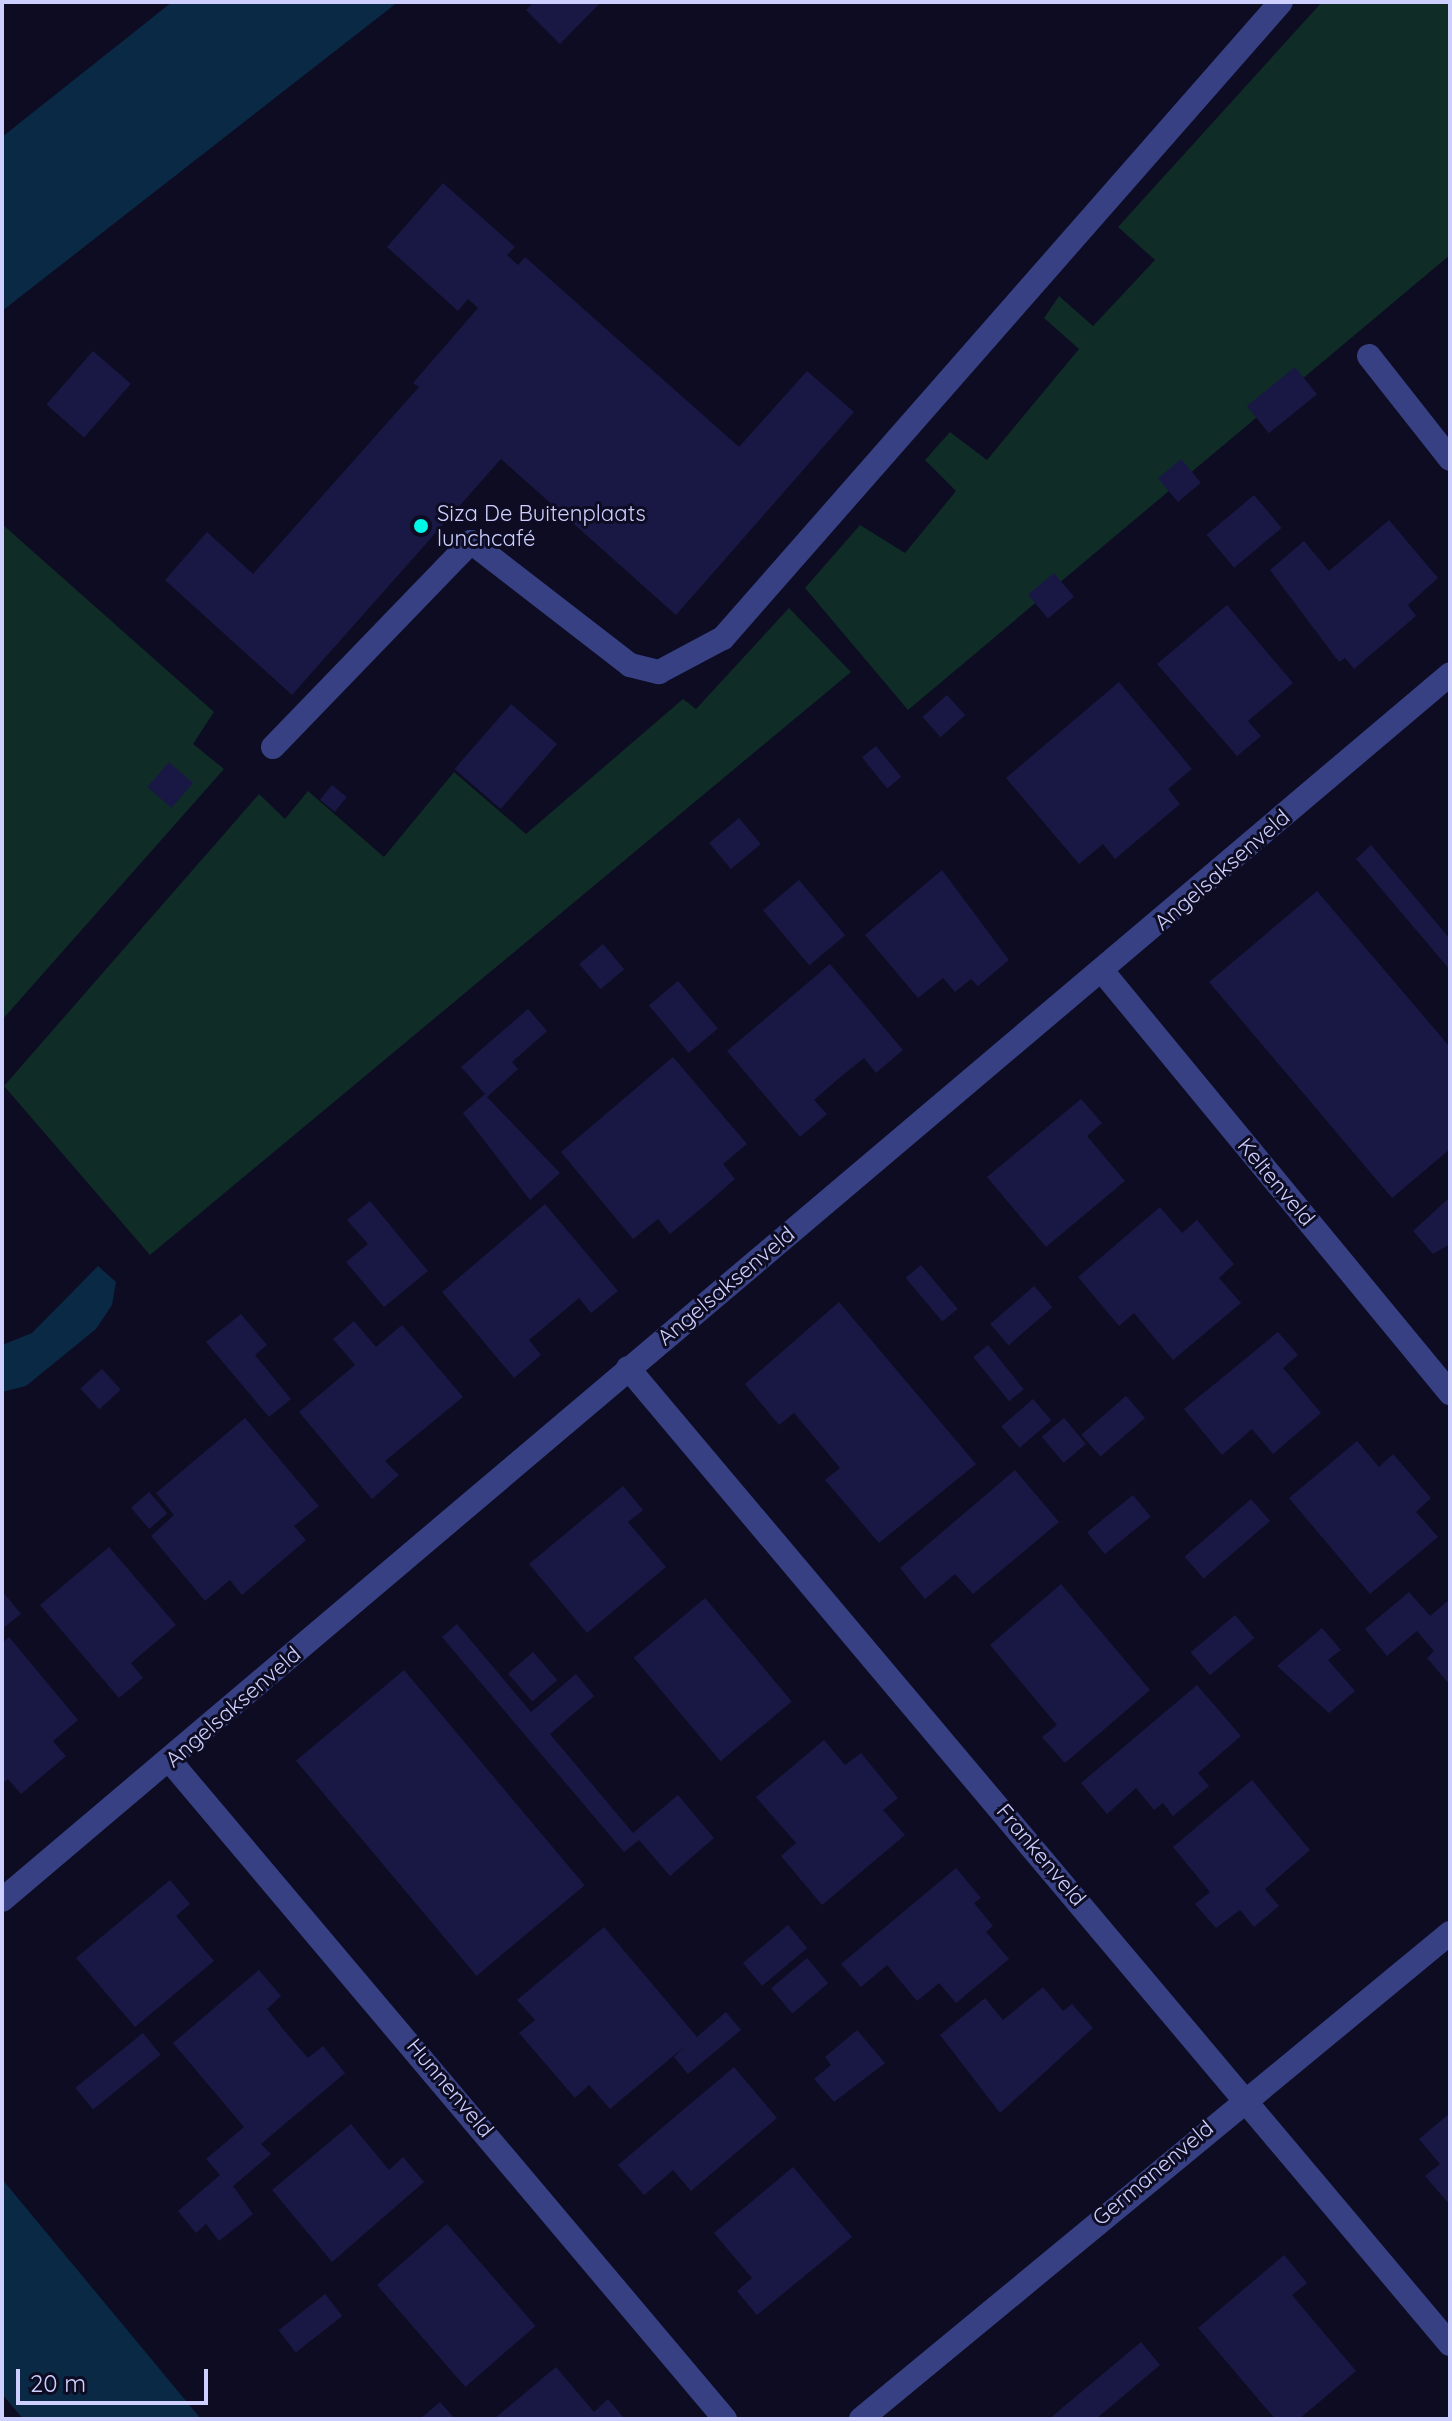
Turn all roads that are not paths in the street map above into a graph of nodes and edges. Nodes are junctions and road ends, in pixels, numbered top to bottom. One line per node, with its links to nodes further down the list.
1 (1281, 2): 5 (street)
2 (1369, 356): 3 (street)
3 (1450, 459)
4 (1450, 674): 6 (street, Angelsaksenveld)
5 (273, 747)
6 (1103, 972): 7 (street, Angelsaksenveld); 8 (street, Keltenveld)
7 (628, 1368): 9 (street, Angelsaksenveld); 12 (street, Frankenveld)
8 (1450, 1393)
9 (170, 1761): 10 (street, Angelsaksenveld); 14 (street, Hunnenveld)
10 (2, 1900)
11 (1450, 1933): 12 (street, Germanenveld)
12 (1245, 2096): 13 (street, Frankenveld); 15 (street, Germanenveld)
13 (1450, 2344)
14 (725, 2419)
15 (861, 2419)

